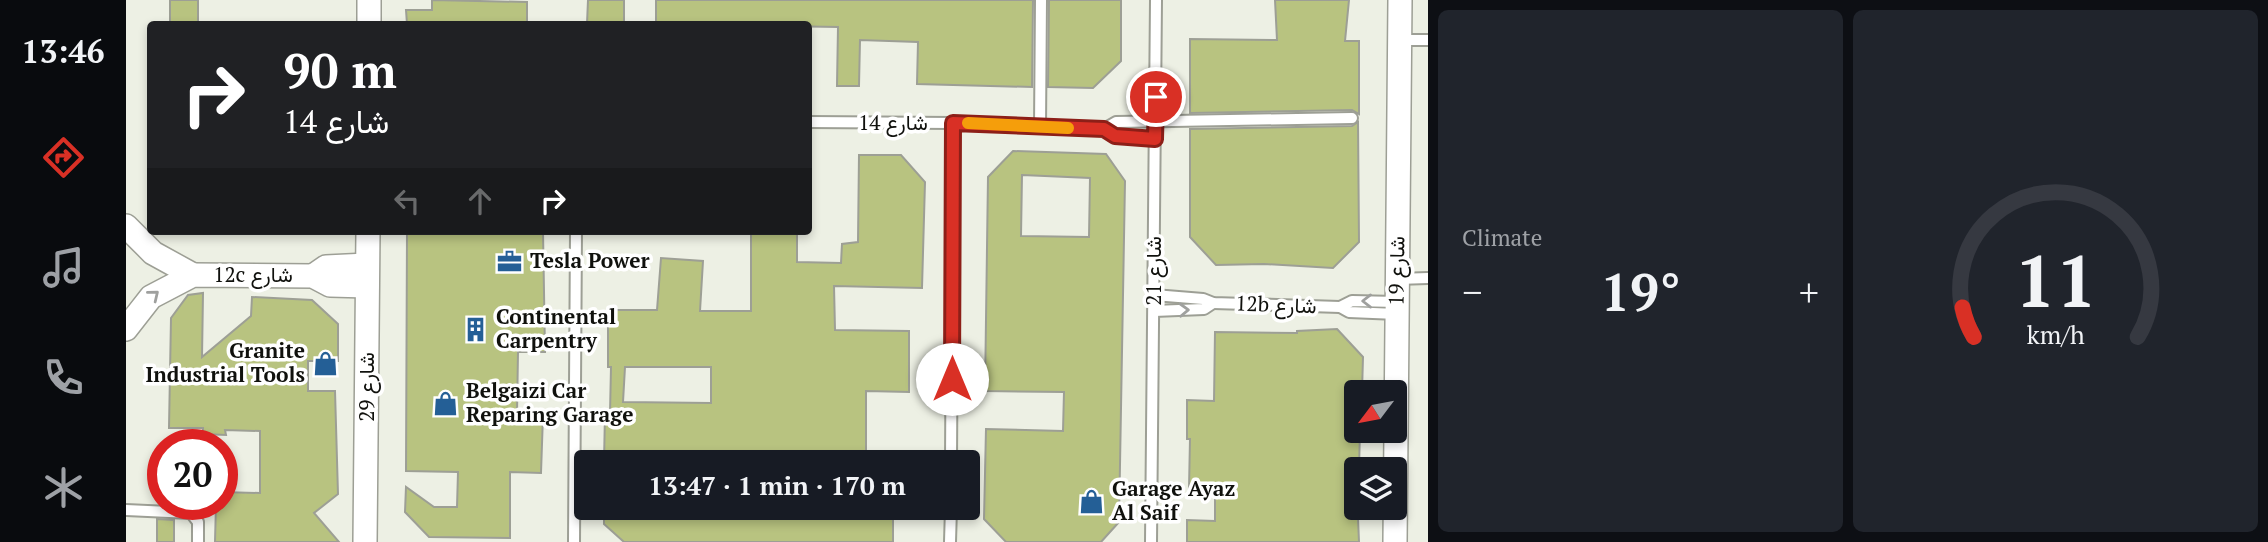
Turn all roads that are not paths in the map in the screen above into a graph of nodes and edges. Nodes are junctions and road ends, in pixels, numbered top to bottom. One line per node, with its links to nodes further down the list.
1 (369, 0): 5 (street)
2 (1041, 0): 12 (lane)
3 (1156, 0): 10 (lane, شارع 21)
4 (1400, 0): 6 (street, شارع 19)
5 (369, 21)
6 (1399, 40): 7 (lane); 22 (street, شارع 19)
7 (1428, 40)
8 (1352, 118): 10 (lane, شارع 14)
9 (812, 122): 11 (lane, شارع 14)
10 (1155, 122): 13 (lane, شارع 14); 14 (lane, شارع 21)
11 (953, 123): 12 (lane, شارع 14); 26 (lane)
12 (1040, 127): 13 (lane, شارع 14)
13 (1104, 129): 14 (lane, شارع 14)
14 (1155, 139): 21 (lane, شارع 21)
15 (126, 226): 18 (street, 12c شارع)
16 (368, 235): 19 (street, شارع 29)
17 (576, 235): 31 (lane)
18 (192, 275): 19 (street, 12c شارع); 25 (street, 12c شارع, one-way to 18)
19 (367, 276): 30 (street, شارع 29)
20 (1428, 278): 22 (lane, 12b شارع)
21 (1154, 295): 23 (lane, 12b شارع); 24 (lane, شارع 21)
22 (1397, 298): 23 (lane, 12b شارع); 34 (street, شارع 19)
23 (1213, 303): 24 (lane, 12b شارع, one-way to 23)
24 (1154, 311): 33 (lane, شارع 21)
25 (126, 329)
26 (951, 450)
27 (126, 510): 29 (lane)
28 (951, 520): 32 (lane)
29 (198, 542)
30 (365, 542)
31 (574, 542)
32 (950, 542)
33 (1151, 542)
34 (1395, 542)

